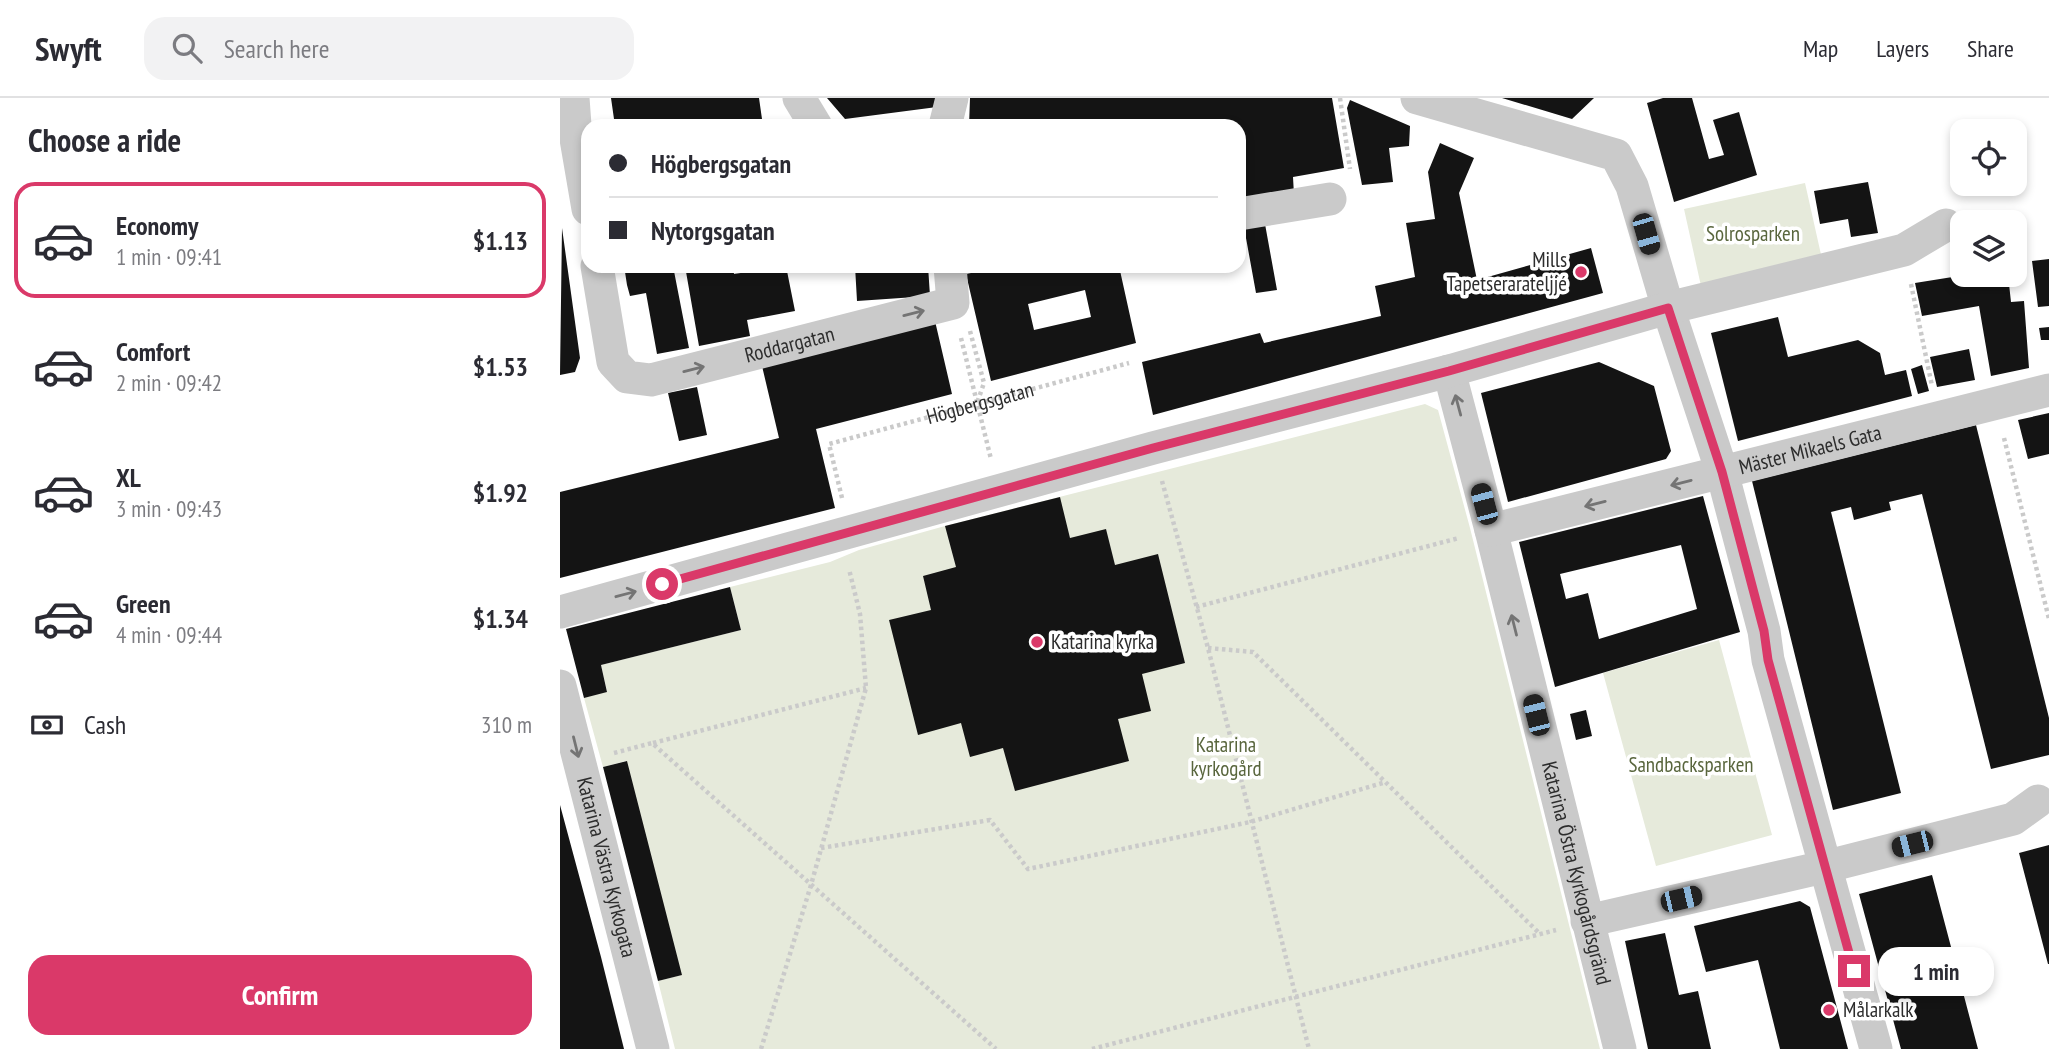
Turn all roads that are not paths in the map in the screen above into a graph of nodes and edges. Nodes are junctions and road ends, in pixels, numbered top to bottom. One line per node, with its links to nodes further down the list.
1 (573, 98): 7 (street)
2 (799, 98): 5 (street)
3 (952, 98): 6 (street)
4 (1418, 98): 14 (street)
5 (812, 119)
6 (947, 119)
7 (568, 141): 8 (street)
8 (581, 176)
9 (1331, 199): 10 (street)
10 (1246, 213)
11 (1946, 225): 14 (street)
12 (598, 273): 13 (street, Roddargatan, one-way to 13)
13 (951, 273)
14 (1668, 308): 15 (street); 17 (street)
15 (1449, 371): 18 (street, Katarina Östra Kyrkogårdsgränd, one-way to 15); 19 (street, one-way to 15)
16 (2049, 390): 17 (street, Mäster Mikaels Gata)
17 (1722, 472): 18 (street, Mäster Mikaels Gata, one-way to 18); 22 (street)
18 (1490, 530): 23 (street, Katarina Östra Kyrkogårdsgränd, one-way to 18)
19 (560, 612)
20 (560, 686): 24 (street, Katarina Västra Kyrkogata, one-way to 24)
21 (2038, 801): 22 (street)
22 (1824, 867): 23 (street); 26 (street)
23 (1587, 921): 25 (street, Katarina Östra Kyrkogårdsgränd)
24 (653, 1049)
25 (1619, 1049)
26 (1876, 1049)

